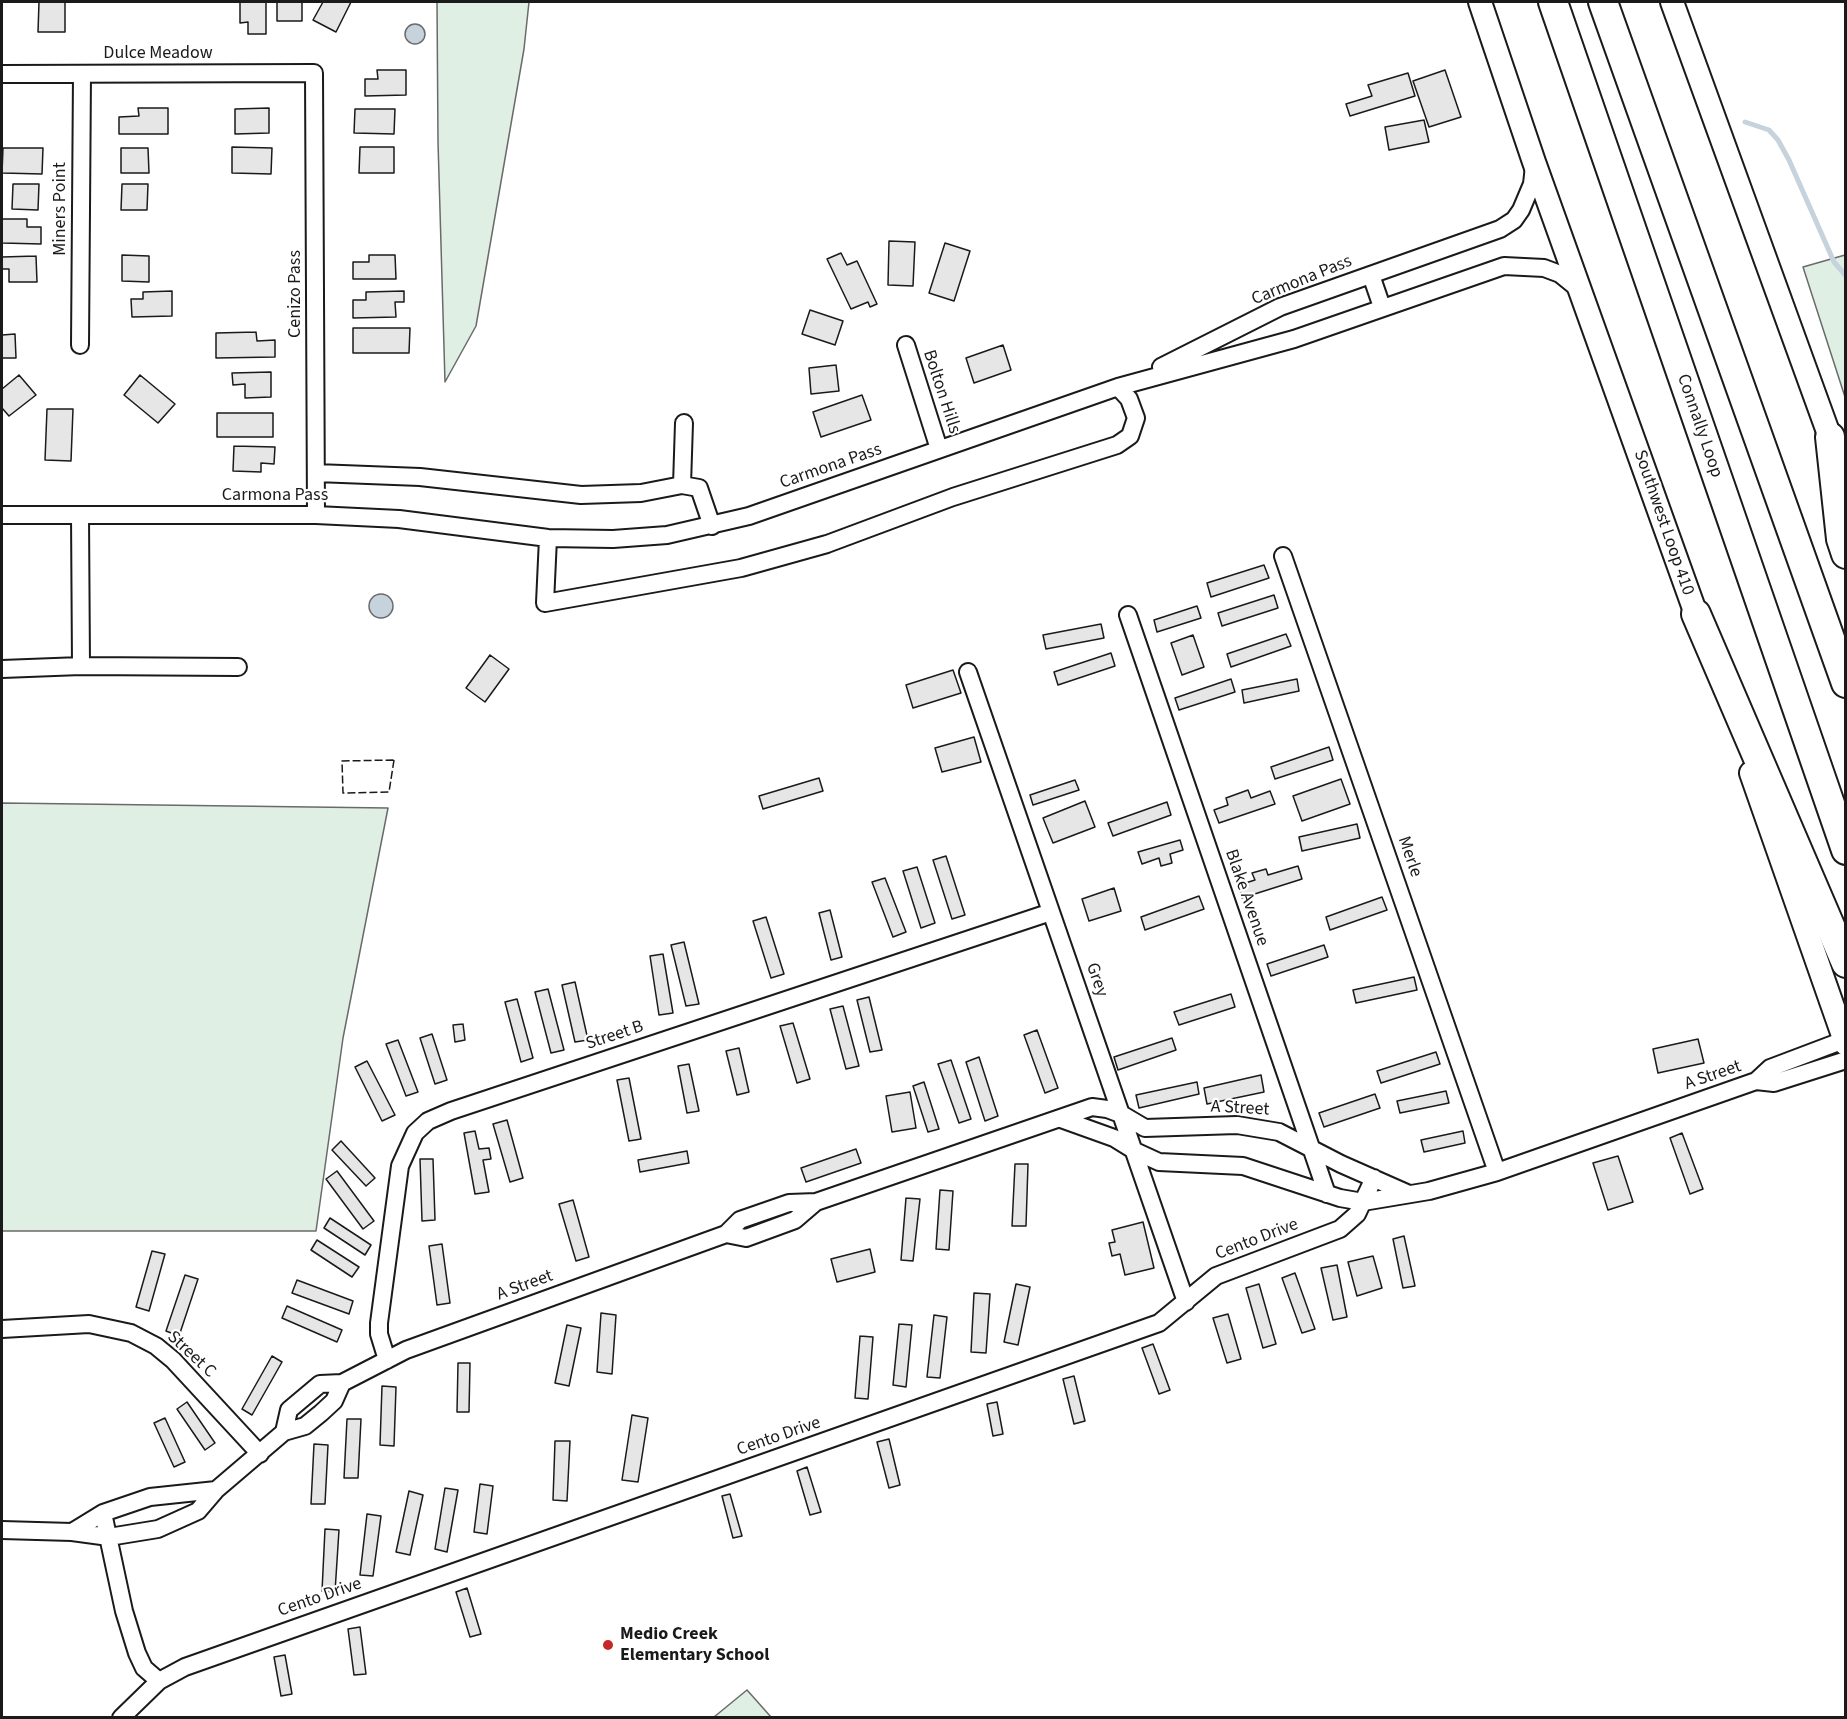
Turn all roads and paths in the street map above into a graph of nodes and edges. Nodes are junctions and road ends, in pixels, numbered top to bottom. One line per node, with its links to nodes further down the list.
1 (1480, 2): 8 (main road, Southwest Loop 410)
2 (1553, 2): 35 (highway, Connally Loop)
3 (1603, 2): 34 (highway)
4 (1672, 2): 16 (main road)
5 (314, 73): 7 (street, Dulce Meadow); 18 (street, Cenizo Pass)
6 (2, 74): 7 (street, Dulce Meadow)
7 (82, 74): 12 (street, Miners Point)
8 (1534, 162): 9 (street, Carmona Pass); 10 (main road, Southwest Loop 410)
9 (1371, 275): 11 (street, Carmona Pass); 14 (street, Carmona Pass)
10 (1582, 292): 11 (street, Carmona Pass); 28 (main road, Southwest Loop 410)
11 (1382, 307): 14 (street, Carmona Pass)
12 (80, 345)
13 (906, 345): 17 (street, Bolton Hills)
14 (1118, 387): 17 (street, Carmona Pass); 25 (street)
15 (684, 423): 20 (street)
16 (1830, 438): 19 (main road); 26 (highway)
17 (939, 449): 24 (street, Carmona Pass)
18 (316, 473): 20 (street); 23 (street, Cenizo Pass)
19 (1845, 481)
20 (682, 484): 24 (street)
21 (2, 515): 22 (street, Carmona Pass)
22 (80, 515): 23 (street, Carmona Pass); 30 (street)
23 (316, 515): 25 (street, Carmona Pass)
24 (712, 526): 25 (street, Carmona Pass)
25 (548, 538)
26 (1845, 554)
27 (1283, 556): 43 (street, Merle)
28 (1696, 614): 37 (highway); 38 (main road, Southwest Loop 410)
29 (1128, 615): 41 (street, Blake Avenue)
30 (81, 666): 31 (street); 32 (street)
31 (238, 667)
32 (2, 669)
33 (968, 672): 36 (street, Grey)
34 (1845, 683)
35 (1845, 850)
36 (1051, 912): 39 (street, Grey); 50 (street, Street B)
37 (1845, 963)
38 (1845, 1048): 43 (street, A Street)
39 (1123, 1115): 40 (street, A Street); 41 (street, A Street); 42 (street, Grey)
40 (1061, 1119): 42 (street, A Street); 50 (street, A Street)
41 (1311, 1146): 44 (street, A Street); 45 (street, Blake Avenue)
42 (1135, 1151): 45 (street, A Street); 48 (street, Grey)
43 (1497, 1172): 46 (street, A Street)
44 (1374, 1178): 46 (street, A Street); 47 (street, Cento Drive)
45 (1327, 1194): 47 (street, A Street)
46 (1409, 1194): 47 (street, A Street)
47 (1363, 1202): 48 (street, Cento Drive)
48 (1186, 1302): 59 (street, Cento Drive)
49 (2, 1329): 53 (street, Street C)
50 (387, 1359): 51 (street, A Street)
51 (342, 1383): 52 (street, A Street); 52 (street, A Street)
52 (284, 1432): 53 (street, A Street)
53 (260, 1455): 54 (street, A Street)
54 (216, 1490): 55 (street); 58 (street, A Street)
55 (103, 1513): 57 (street); 58 (street)
56 (2, 1530): 57 (street, A Street)
57 (72, 1532): 58 (street, A Street)
58 (109, 1537): 59 (street)
59 (159, 1681): 60 (street, Cento Drive)
60 (121, 1718)

